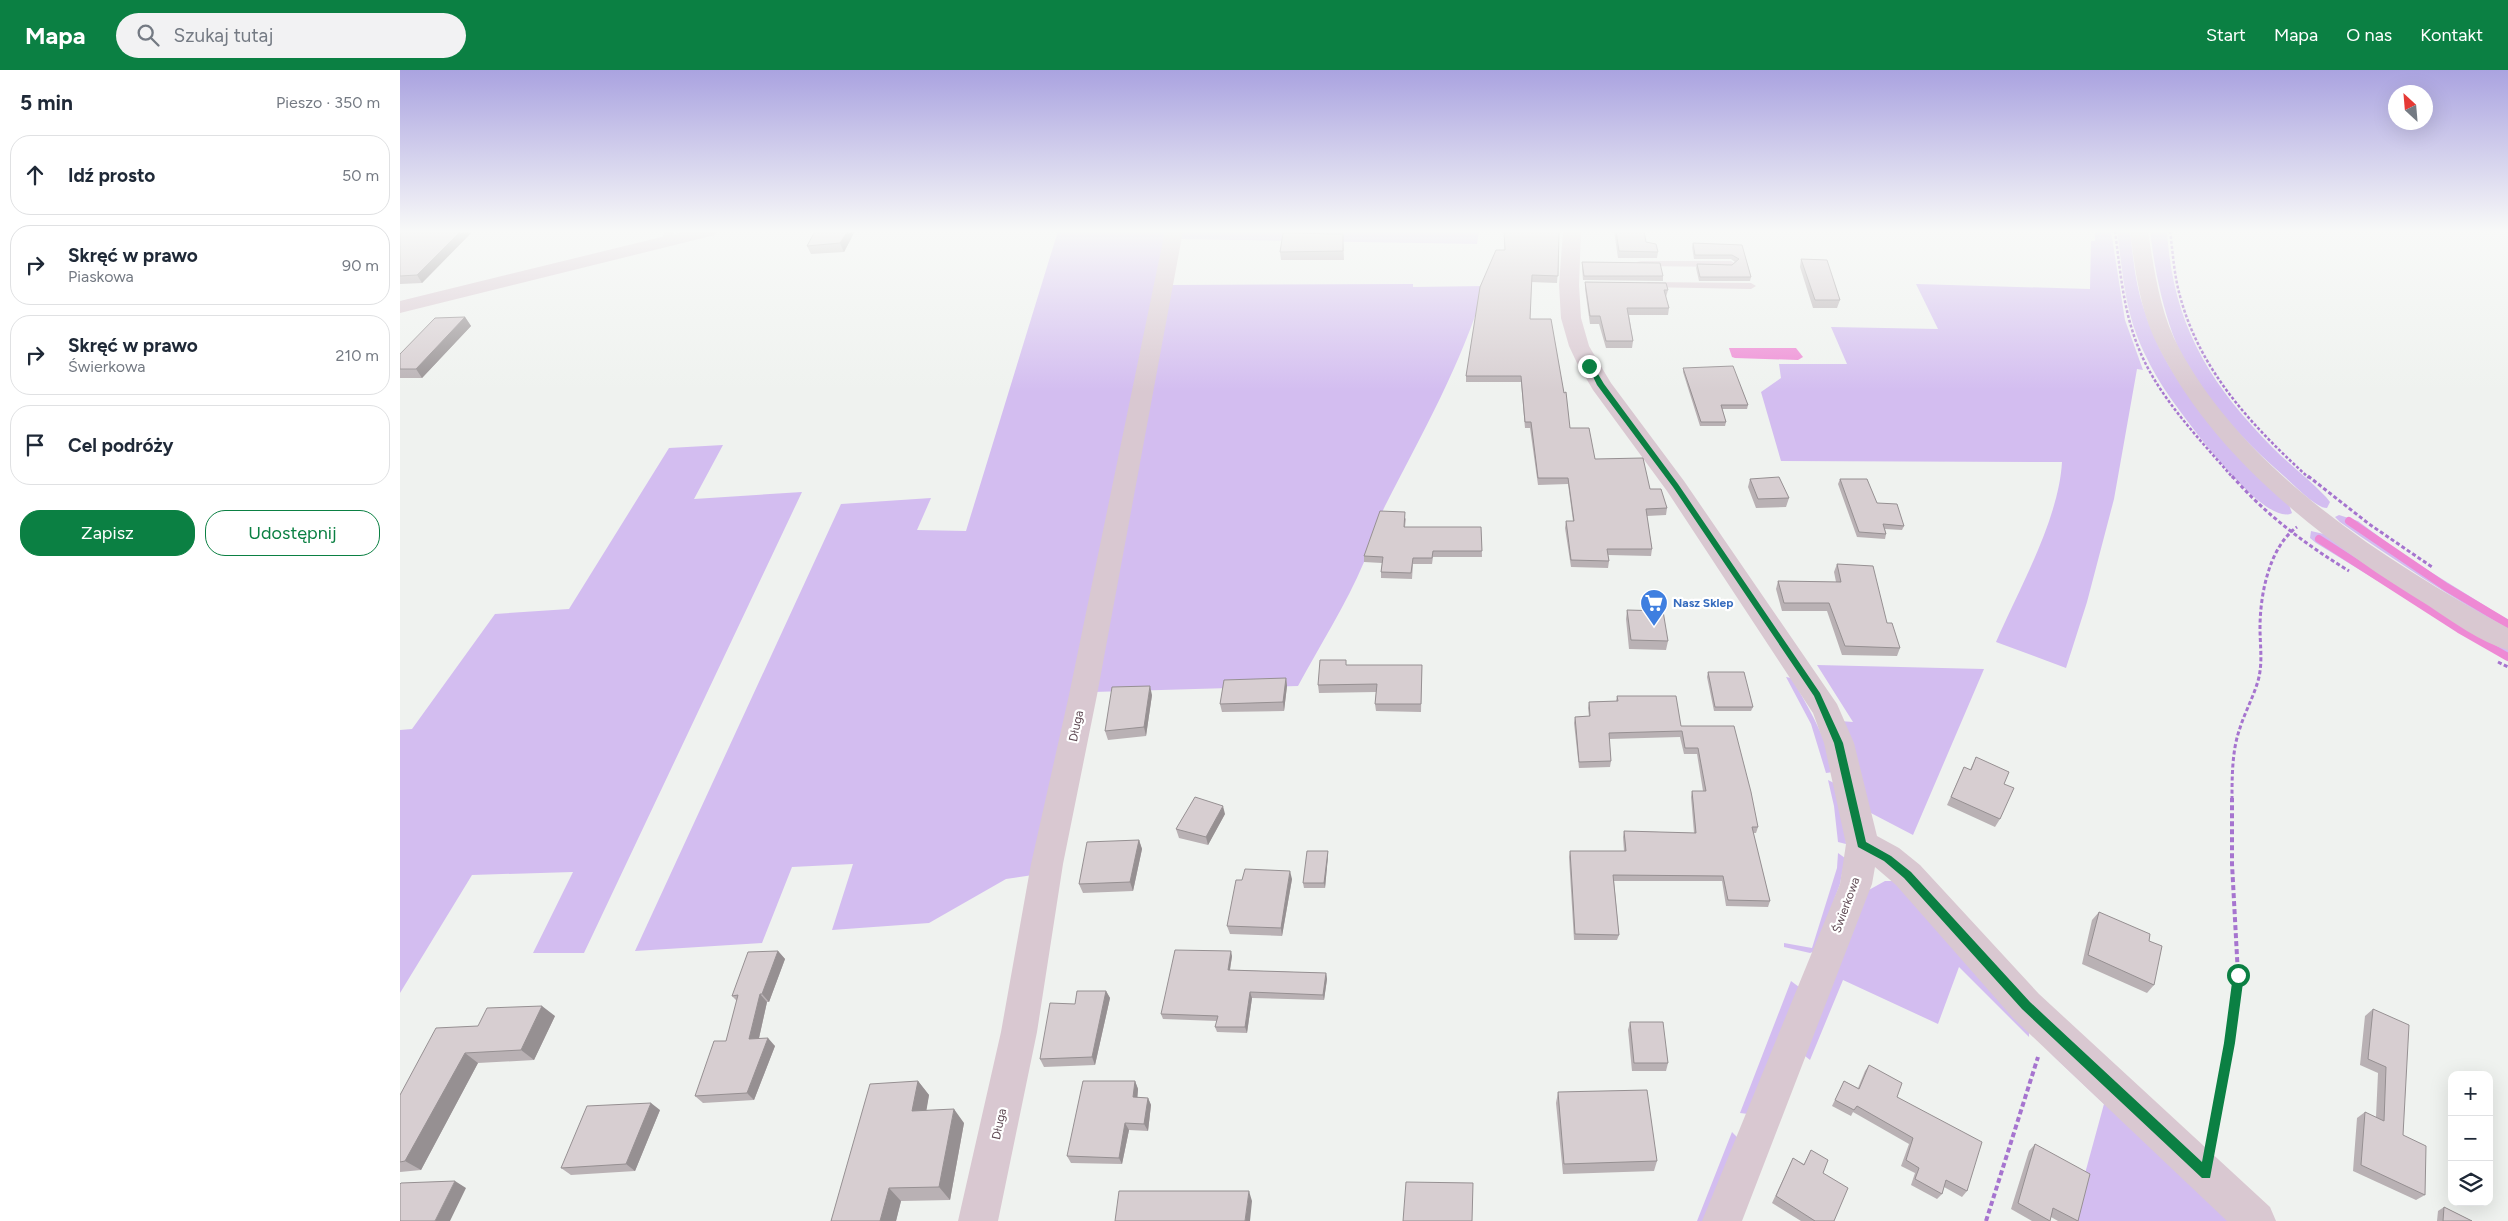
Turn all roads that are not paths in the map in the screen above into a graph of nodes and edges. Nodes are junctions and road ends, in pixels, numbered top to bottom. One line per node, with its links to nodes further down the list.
1 (485, 285): 7 (street)
2 (1163, 285): 10 (street, Długa)
3 (1573, 285): 9 (street, Świerkowa)
4 (1636, 285): 6 (lane)
5 (2149, 285): 8 (street)
6 (1751, 286)
7 (400, 307)
8 (2508, 640)
9 (1862, 844): 11 (street, Świerkowa); 12 (street)
10 (978, 1221)
11 (1722, 1221)
12 (2256, 1221)

